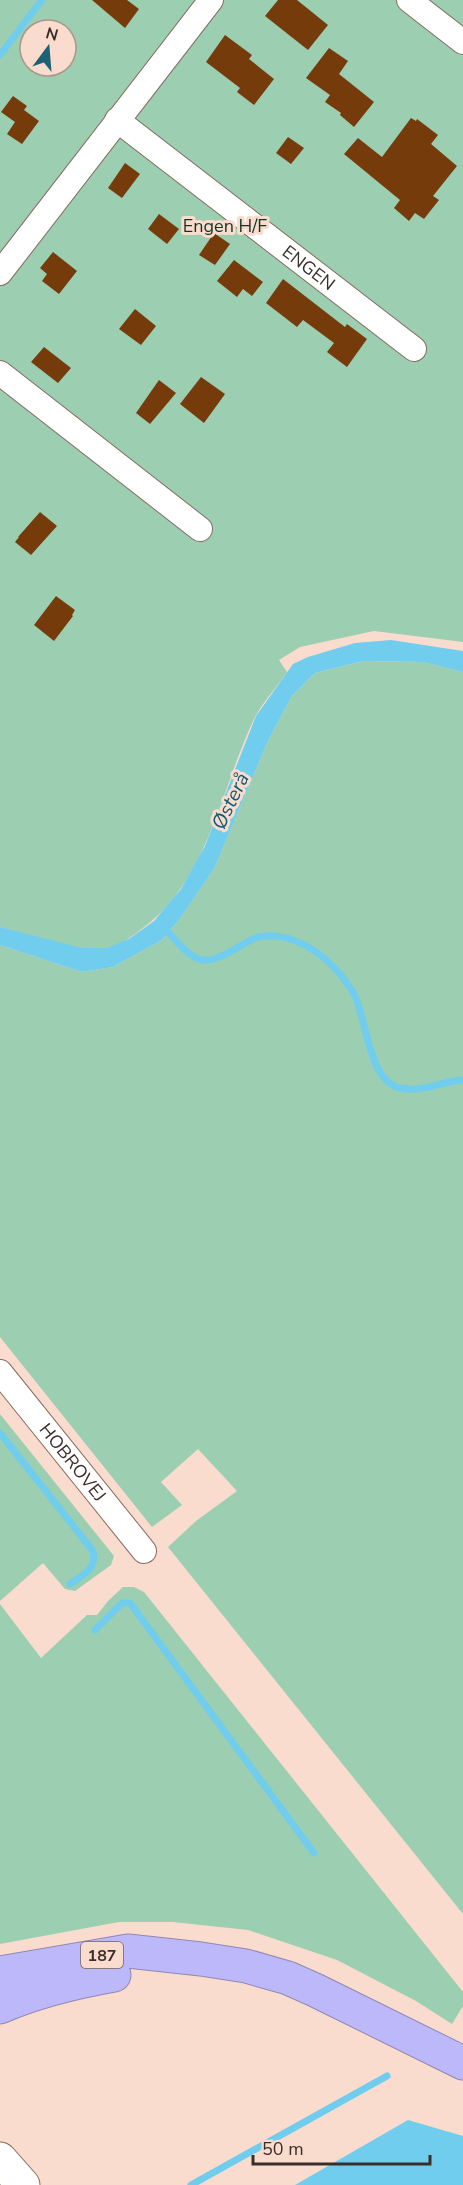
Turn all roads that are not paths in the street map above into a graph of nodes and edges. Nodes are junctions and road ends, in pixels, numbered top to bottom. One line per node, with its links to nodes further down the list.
1 (211, 0): 4 (street)
2 (409, 0): 3 (street)
3 (463, 42)
4 (117, 120): 5 (street); 6 (street, ENGEN)
5 (0, 273)
6 (414, 349)
7 (0, 373): 8 (street)
8 (200, 529)
9 (0, 1372): 10 (street, HOBROVEJ)
10 (144, 1551)
11 (201, 1959): 12 (highway, 187); 13 (highway); 14 (highway, 187)
12 (0, 1973)
13 (0, 2007)
14 (463, 2063)
15 (0, 2159): 16 (main road)
16 (23, 2185)

